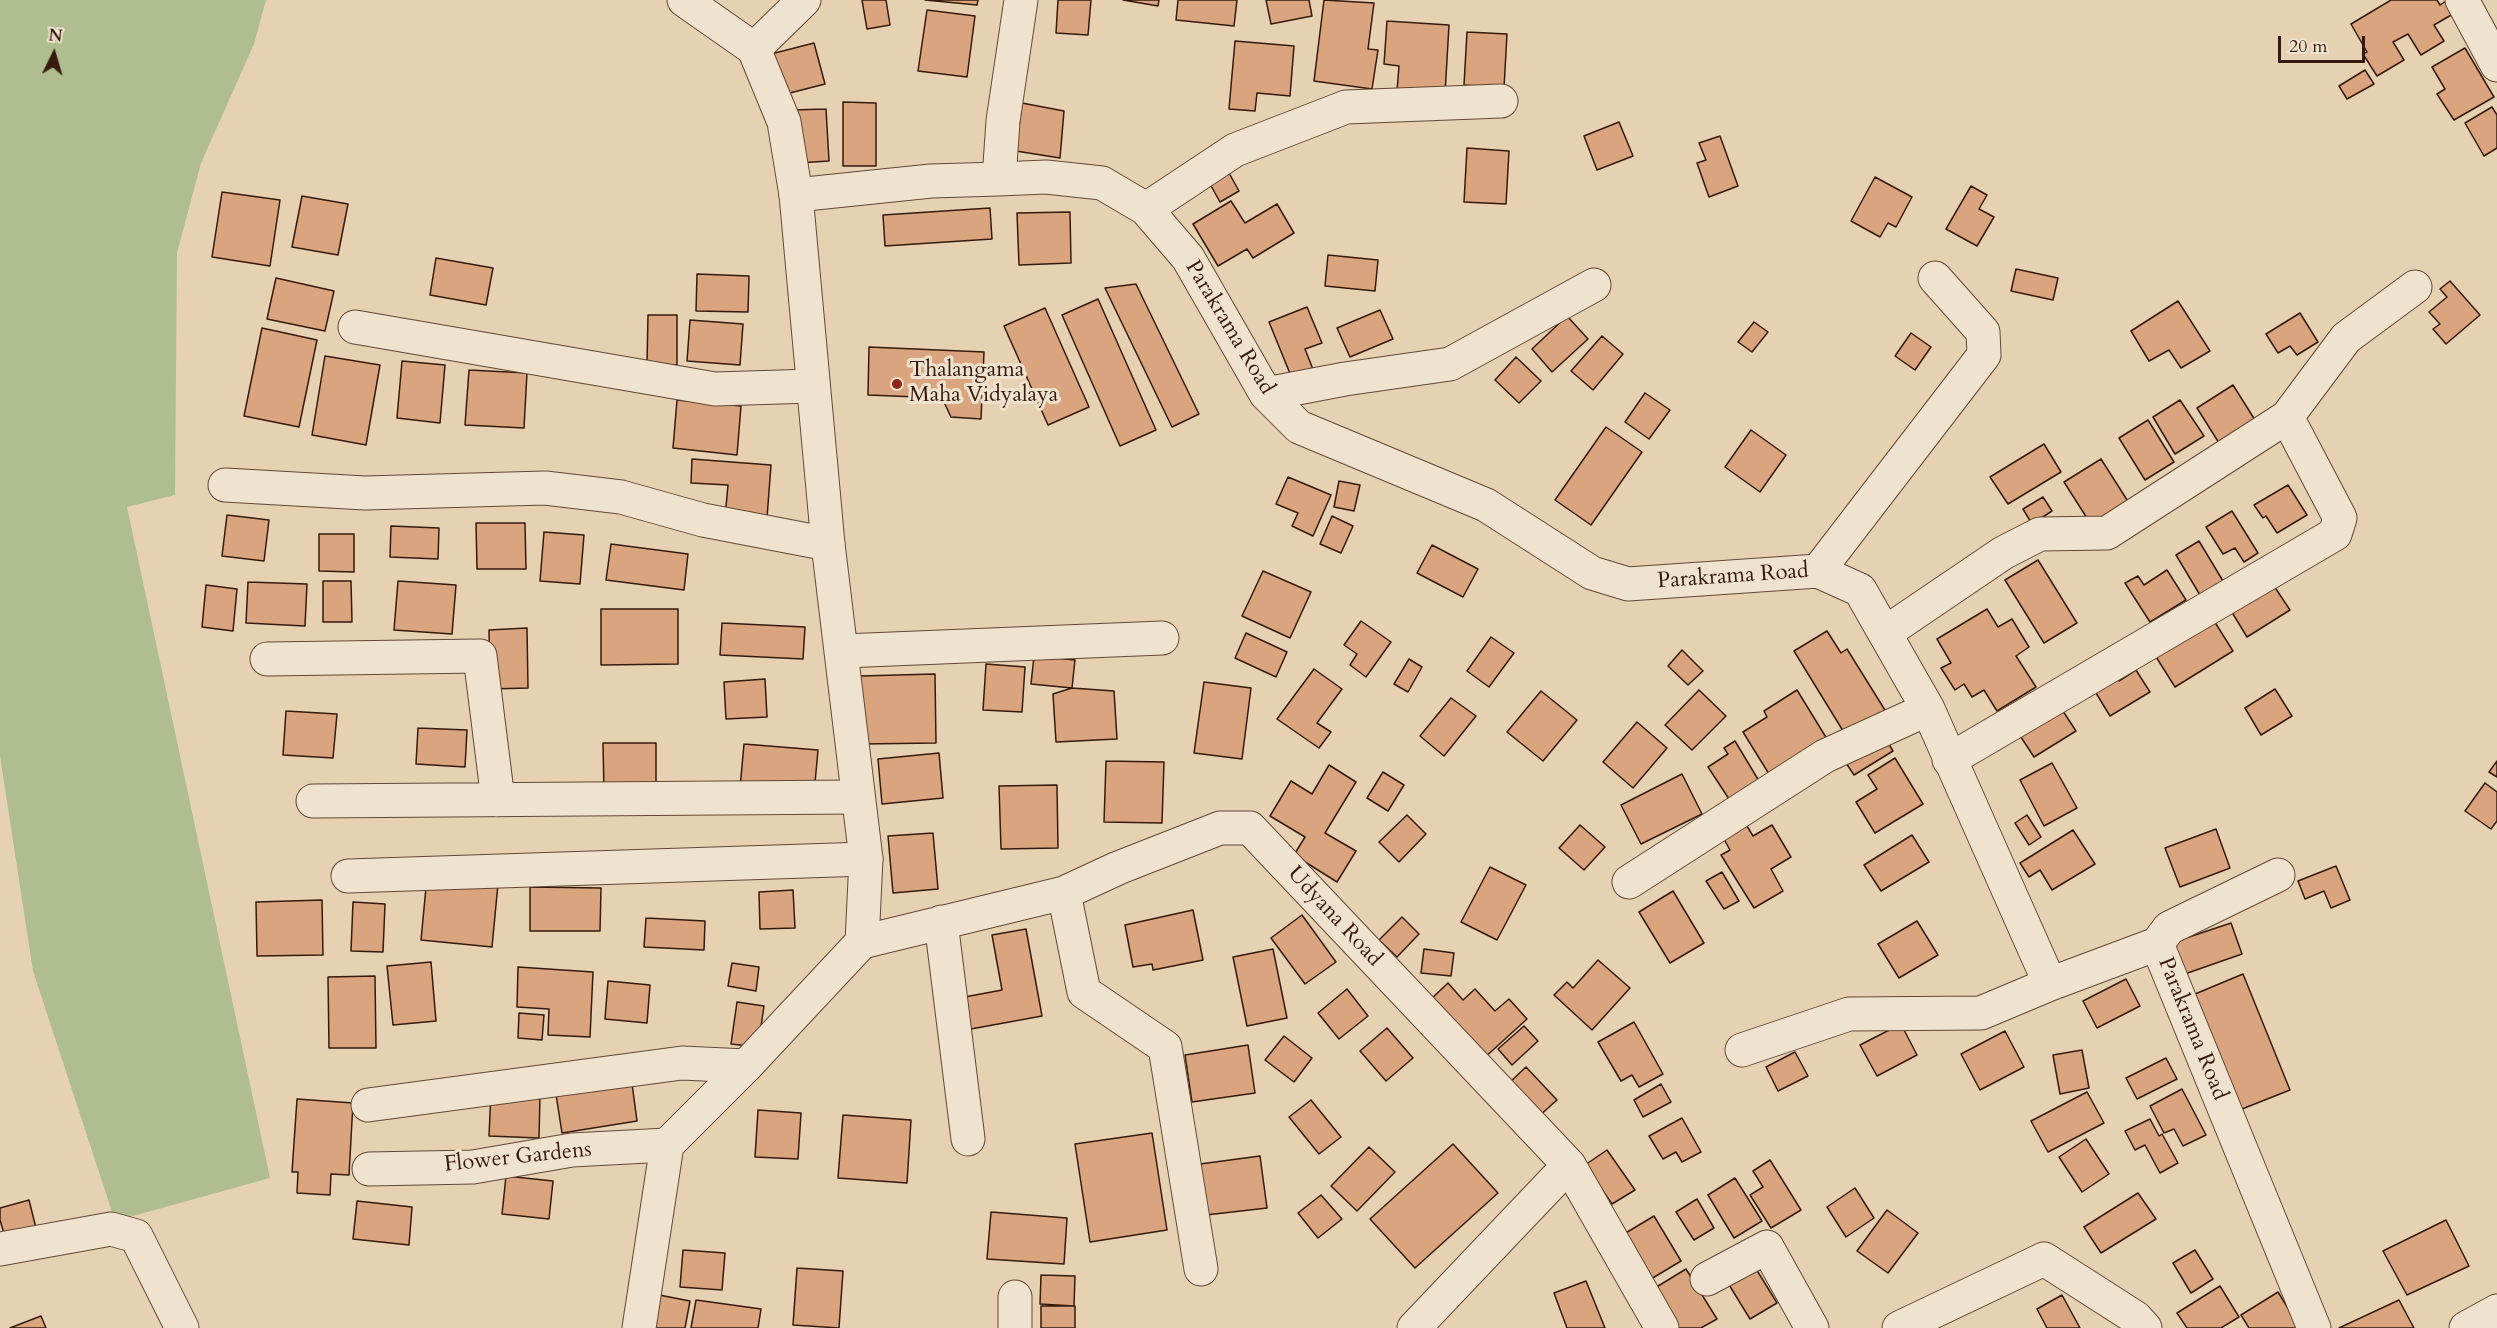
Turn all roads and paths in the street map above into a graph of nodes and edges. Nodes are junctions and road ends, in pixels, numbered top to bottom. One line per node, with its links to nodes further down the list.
1 (684, 0): 5 (street)
2 (804, 0): 5 (street)
3 (1021, 0): 8 (street)
4 (2462, 0): 6 (street)
5 (754, 49): 9 (street)
6 (2497, 66)
7 (1501, 101): 10 (street)
8 (999, 178): 9 (street, Parakrama Road); 10 (street, Parakrama Road)
9 (796, 195): 15 (street)
10 (1146, 208): 16 (street, Parakrama Road)
11 (1935, 278): 20 (street)
12 (1594, 285): 16 (street)
13 (2415, 287): 17 (street)
14 (355, 327): 15 (street)
15 (813, 386): 19 (street)
16 (1266, 394): 20 (street, Parakrama Road)
17 (2288, 417): 21 (street); 26 (street)
18 (225, 485): 19 (street)
19 (828, 544): 23 (street)
20 (1818, 571): 21 (street, Parakrama Road)
21 (1885, 633): 25 (street, Parakrama Road)
22 (1162, 638): 23 (street)
23 (843, 651): 27 (street)
24 (267, 659): 28 (street)
25 (1928, 709): 26 (street, Parakrama Road); 33 (street)
26 (1949, 760): 38 (street, Parakrama Road)
27 (857, 797): 28 (street); 30 (street)
28 (498, 800): 29 (street)
29 (313, 801)
30 (866, 859): 32 (street); 36 (street)
31 (2278, 875): 37 (street)
32 (348, 876)
33 (1629, 882)
34 (1064, 893): 35 (street, Udyana Road); 44 (street, Udyana Road); 47 (street)
35 (941, 922): 36 (street, Udyana Road); 42 (street)
36 (862, 942): 40 (street)
37 (2157, 944): 38 (street, Parakrama Road); 57 (street, Parakrama Road)
38 (2050, 984): 39 (street)
39 (1742, 1050)
40 (746, 1066): 41 (street); 43 (street)
41 (368, 1105)
42 (968, 1139)
43 (667, 1145): 45 (street, Flower Gardens); 51 (street)
44 (1569, 1165): 52 (street); 53 (street, Udyana Road)
45 (369, 1169)
46 (0, 1249): 50 (street)
47 (1201, 1269)
48 (1707, 1279): 54 (street)
49 (2497, 1311): 58 (street)
50 (182, 1328)
51 (639, 1328)
52 (1414, 1328)
53 (1662, 1328)
54 (1812, 1328)
55 (1899, 1328): 56 (street)
56 (2145, 1328)
57 (2314, 1328)
58 (2466, 1328)

